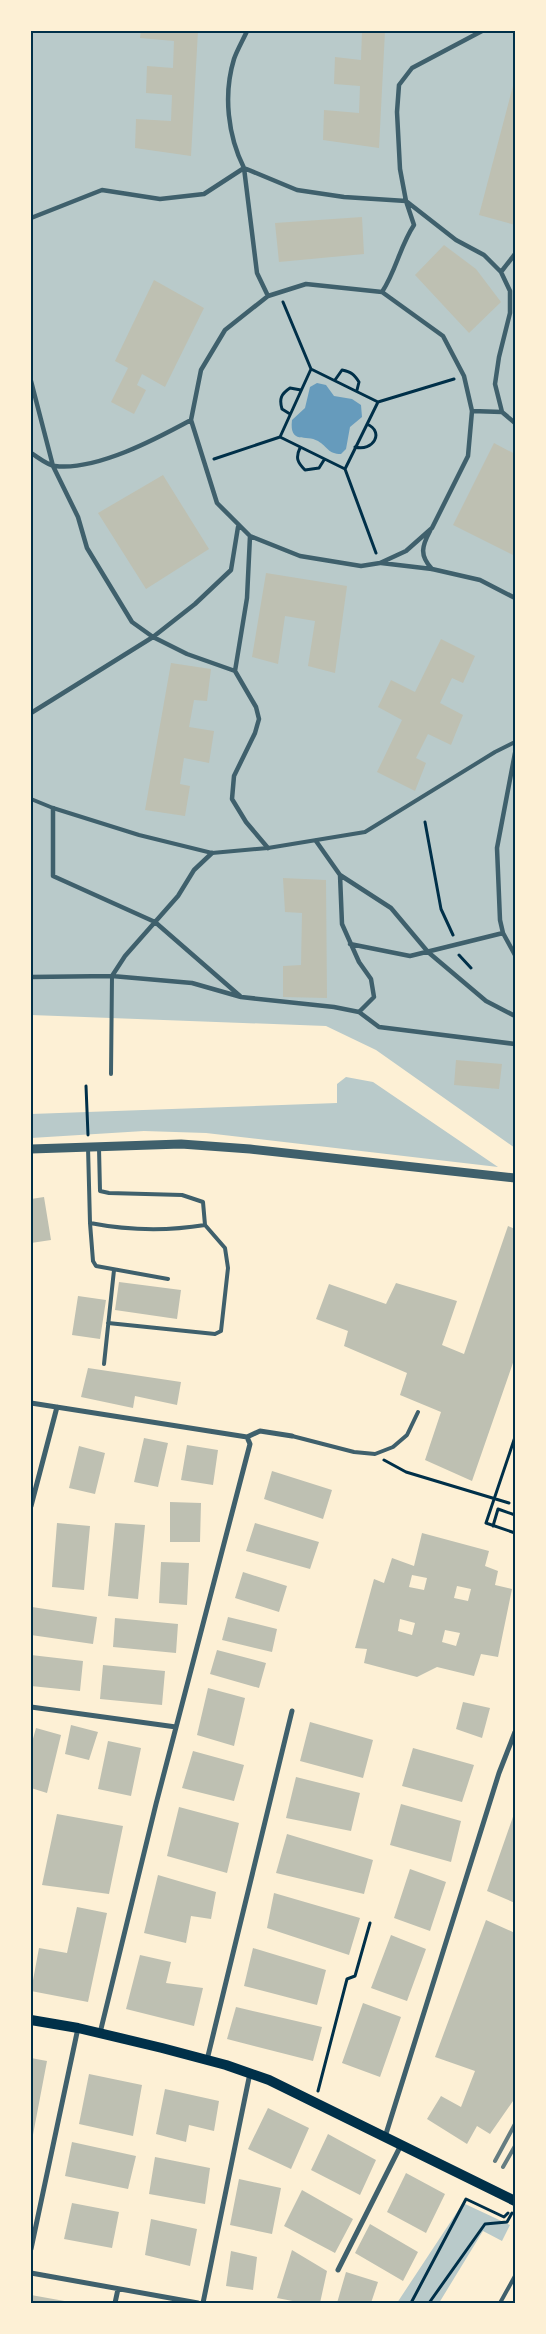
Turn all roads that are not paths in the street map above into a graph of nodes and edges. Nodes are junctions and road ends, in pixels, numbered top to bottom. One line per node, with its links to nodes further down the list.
1 (247, 31): 3 (street)
2 (482, 31): 4 (street)
3 (244, 168): 4 (street); 5 (street); 9 (street)
4 (406, 201): 7 (street); 8 (street)
5 (31, 218)
6 (515, 254): 7 (street)
7 (501, 272): 12 (street)
8 (382, 292): 9 (street); 11 (street)
9 (268, 296): 13 (street)
10 (31, 380): 16 (street)
11 (472, 411): 12 (street); 18 (street)
12 (502, 412): 14 (street)
13 (191, 420): 16 (street); 17 (street)
14 (515, 423)
15 (31, 453): 16 (street)
16 (53, 466): 23 (street)
17 (238, 527): 19 (street); 23 (street)
18 (432, 528): 20 (street); 21 (street)
19 (250, 536): 20 (street); 24 (street)
20 (380, 563): 21 (street)
21 (432, 569): 22 (street)
22 (515, 598)
23 (152, 637): 24 (street); 25 (street)
24 (235, 671): 31 (street)
25 (31, 713)
26 (515, 742): 30 (lane)
27 (515, 753): 35 (street)
28 (31, 799): 29 (lane)
29 (53, 808): 32 (lane); 34 (street)
30 (316, 841): 31 (lane); 33 (street)
31 (268, 848): 32 (lane)
32 (212, 853): 34 (street)
33 (340, 875): 36 (street); 37 (street)
34 (155, 922): 39 (street); 41 (street)
35 (503, 933): 37 (street); 38 (street)
36 (350, 944): 37 (street); 42 (street)
37 (428, 952): 43 (street)
38 (515, 955)
39 (112, 976): 40 (street); 41 (street); 45 (lane)
40 (31, 977)
41 (241, 997): 42 (street)
42 (359, 1012): 44 (street)
43 (515, 1016)
44 (515, 1044)
45 (111, 1074)
46 (98, 1146): 47 (street); 49 (street); 51 (lane)
47 (88, 1147): 48 (street); 50 (lane)
48 (31, 1149)
49 (515, 1178)
50 (90, 1223): 51 (lane); 52 (lane)
51 (205, 1225): 54 (lane)
52 (114, 1270): 53 (lane); 54 (lane)
53 (168, 1279)
54 (108, 1323): 55 (lane)
55 (104, 1364)
56 (31, 1403): 57 (street)
57 (57, 1406): 60 (street); 61 (street)
58 (418, 1412): 59 (lane)
59 (292, 1436): 60 (street)
60 (247, 1437): 64 (street)
61 (31, 1506)
62 (31, 1707): 64 (street)
63 (292, 1711): 69 (street)
64 (176, 1727): 68 (street)
65 (515, 1732): 71 (street)
66 (31, 2020): 67 (main road)
67 (78, 2028): 68 (main road); 74 (street)
68 (100, 2033): 69 (main road)
69 (207, 2060): 70 (main road)
70 (250, 2073): 71 (main road); 81 (street)
71 (386, 2137): 72 (main road)
72 (401, 2145): 73 (main road); 75 (street)
73 (515, 2201)
74 (31, 2248)
75 (338, 2270)
76 (31, 2273): 78 (street)
77 (515, 2276): 82 (lane)
78 (118, 2289): 79 (street); 80 (street)
79 (116, 2303)
80 (198, 2303)
81 (203, 2303)
82 (500, 2303)

